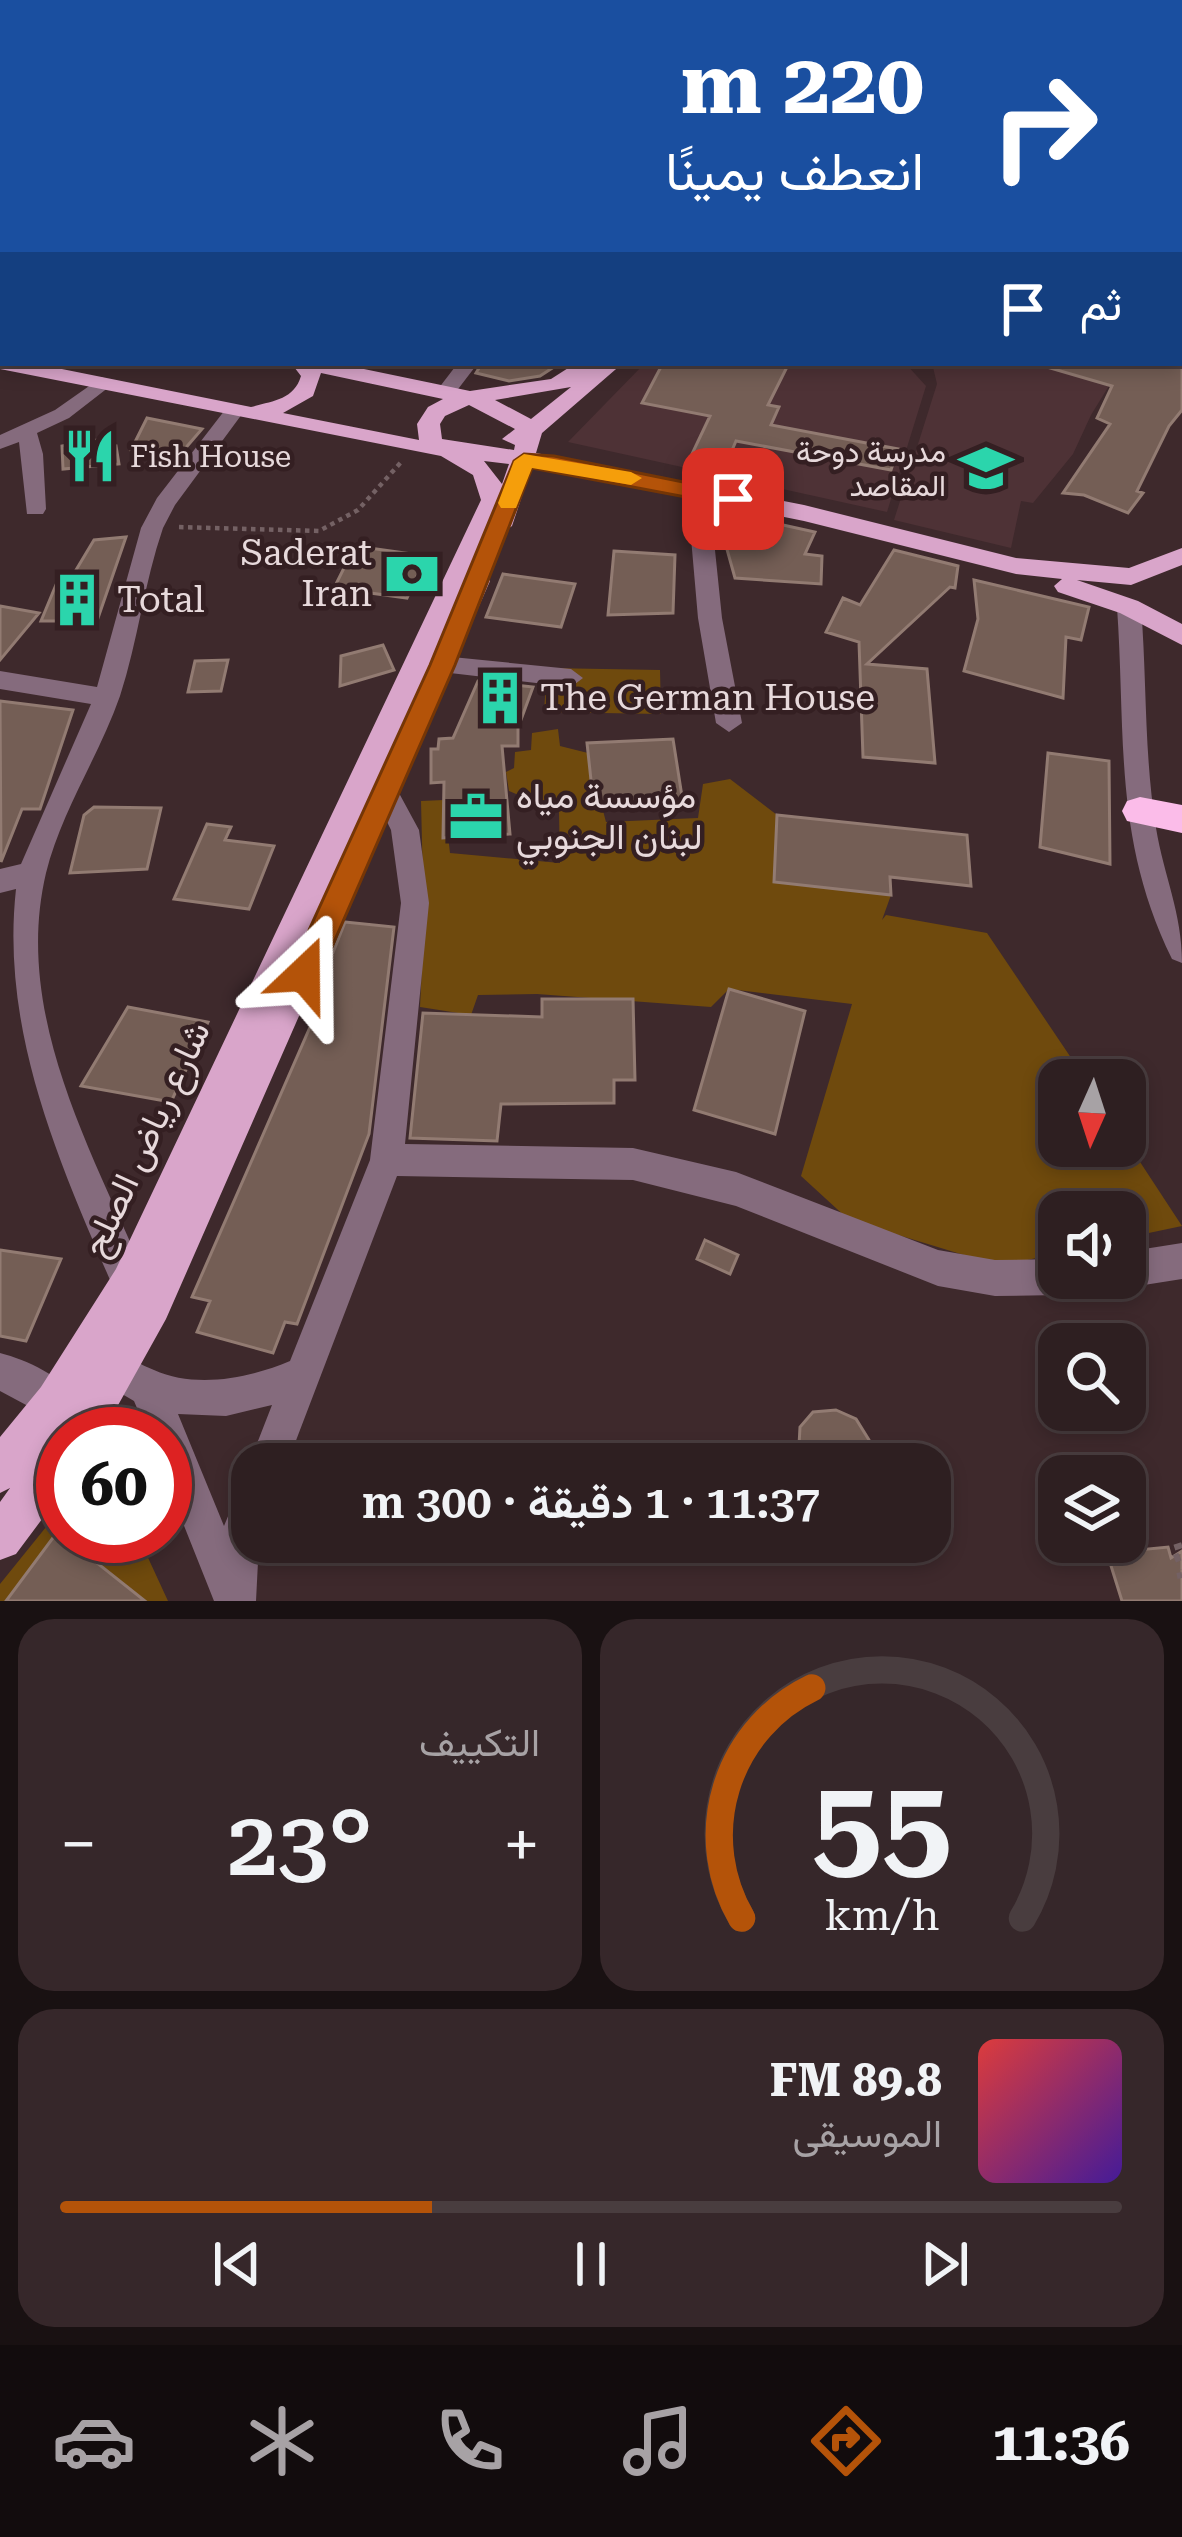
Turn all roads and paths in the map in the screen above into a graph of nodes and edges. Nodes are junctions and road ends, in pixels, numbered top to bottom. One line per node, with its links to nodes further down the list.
1 (29, 366): 5 (main road)
2 (304, 366): 9 (main road)
3 (318, 366): 7 (main road)
4 (466, 366): 7 (street)
5 (96, 373): 9 (main road); 10 (street)
6 (585, 373): 8 (main road); 13 (main road)
7 (445, 392): 8 (main road)
8 (471, 398): 13 (main road); 14 (main road)
9 (241, 411): 12 (main road); 24 (street)
10 (27, 433): 11 (street); 16 (street)
11 (0, 443)
12 (414, 446): 14 (main road); 17 (path)
13 (534, 449): 14 (main road); 15 (main road); 21 (main road, شارع رياض الصلح)
14 (448, 451): 37 (main road, شارع رياض الصلح)
15 (698, 492): 19 (main road); 25 (street)
16 (35, 509)
17 (172, 527)
18 (1182, 556): 19 (main road)
19 (1112, 594): 20 (main road); 28 (street)
20 (1182, 636)
21 (442, 665): 22 (street); 26 (main road, شارع رياض الصلح)
22 (571, 678)
23 (0, 680): 24 (street)
24 (106, 697): 30 (street)
25 (729, 723)
26 (385, 788): 33 (street); 40 (main road, شارع رياض الصلح)
27 (1182, 819): 28 (highway)
28 (1141, 825): 29 (highway); 32 (street)
29 (1182, 836)
30 (32, 873): 31 (street); 37 (street)
31 (0, 881)
32 (1182, 950)
33 (388, 1160): 36 (street); 39 (street)
34 (1182, 1262): 35 (street)
35 (1146, 1267)
36 (1038, 1277)
37 (130, 1283): 41 (main road, شارع رياض الصلح)
38 (0, 1372): 41 (street)
39 (301, 1375): 40 (street); 43 (street)
40 (133, 1380): 42 (main road, شارع رياض الصلح); 50 (street)
41 (56, 1402): 44 (main road, شارع رياض الصلح)
42 (106, 1407)
43 (276, 1443)
44 (0, 1472)
45 (36, 1491): 46 (main road)
46 (0, 1538)
47 (1182, 1545): 49 (path)
48 (237, 1563): 50 (street)
49 (1180, 1573)
50 (234, 1600)

